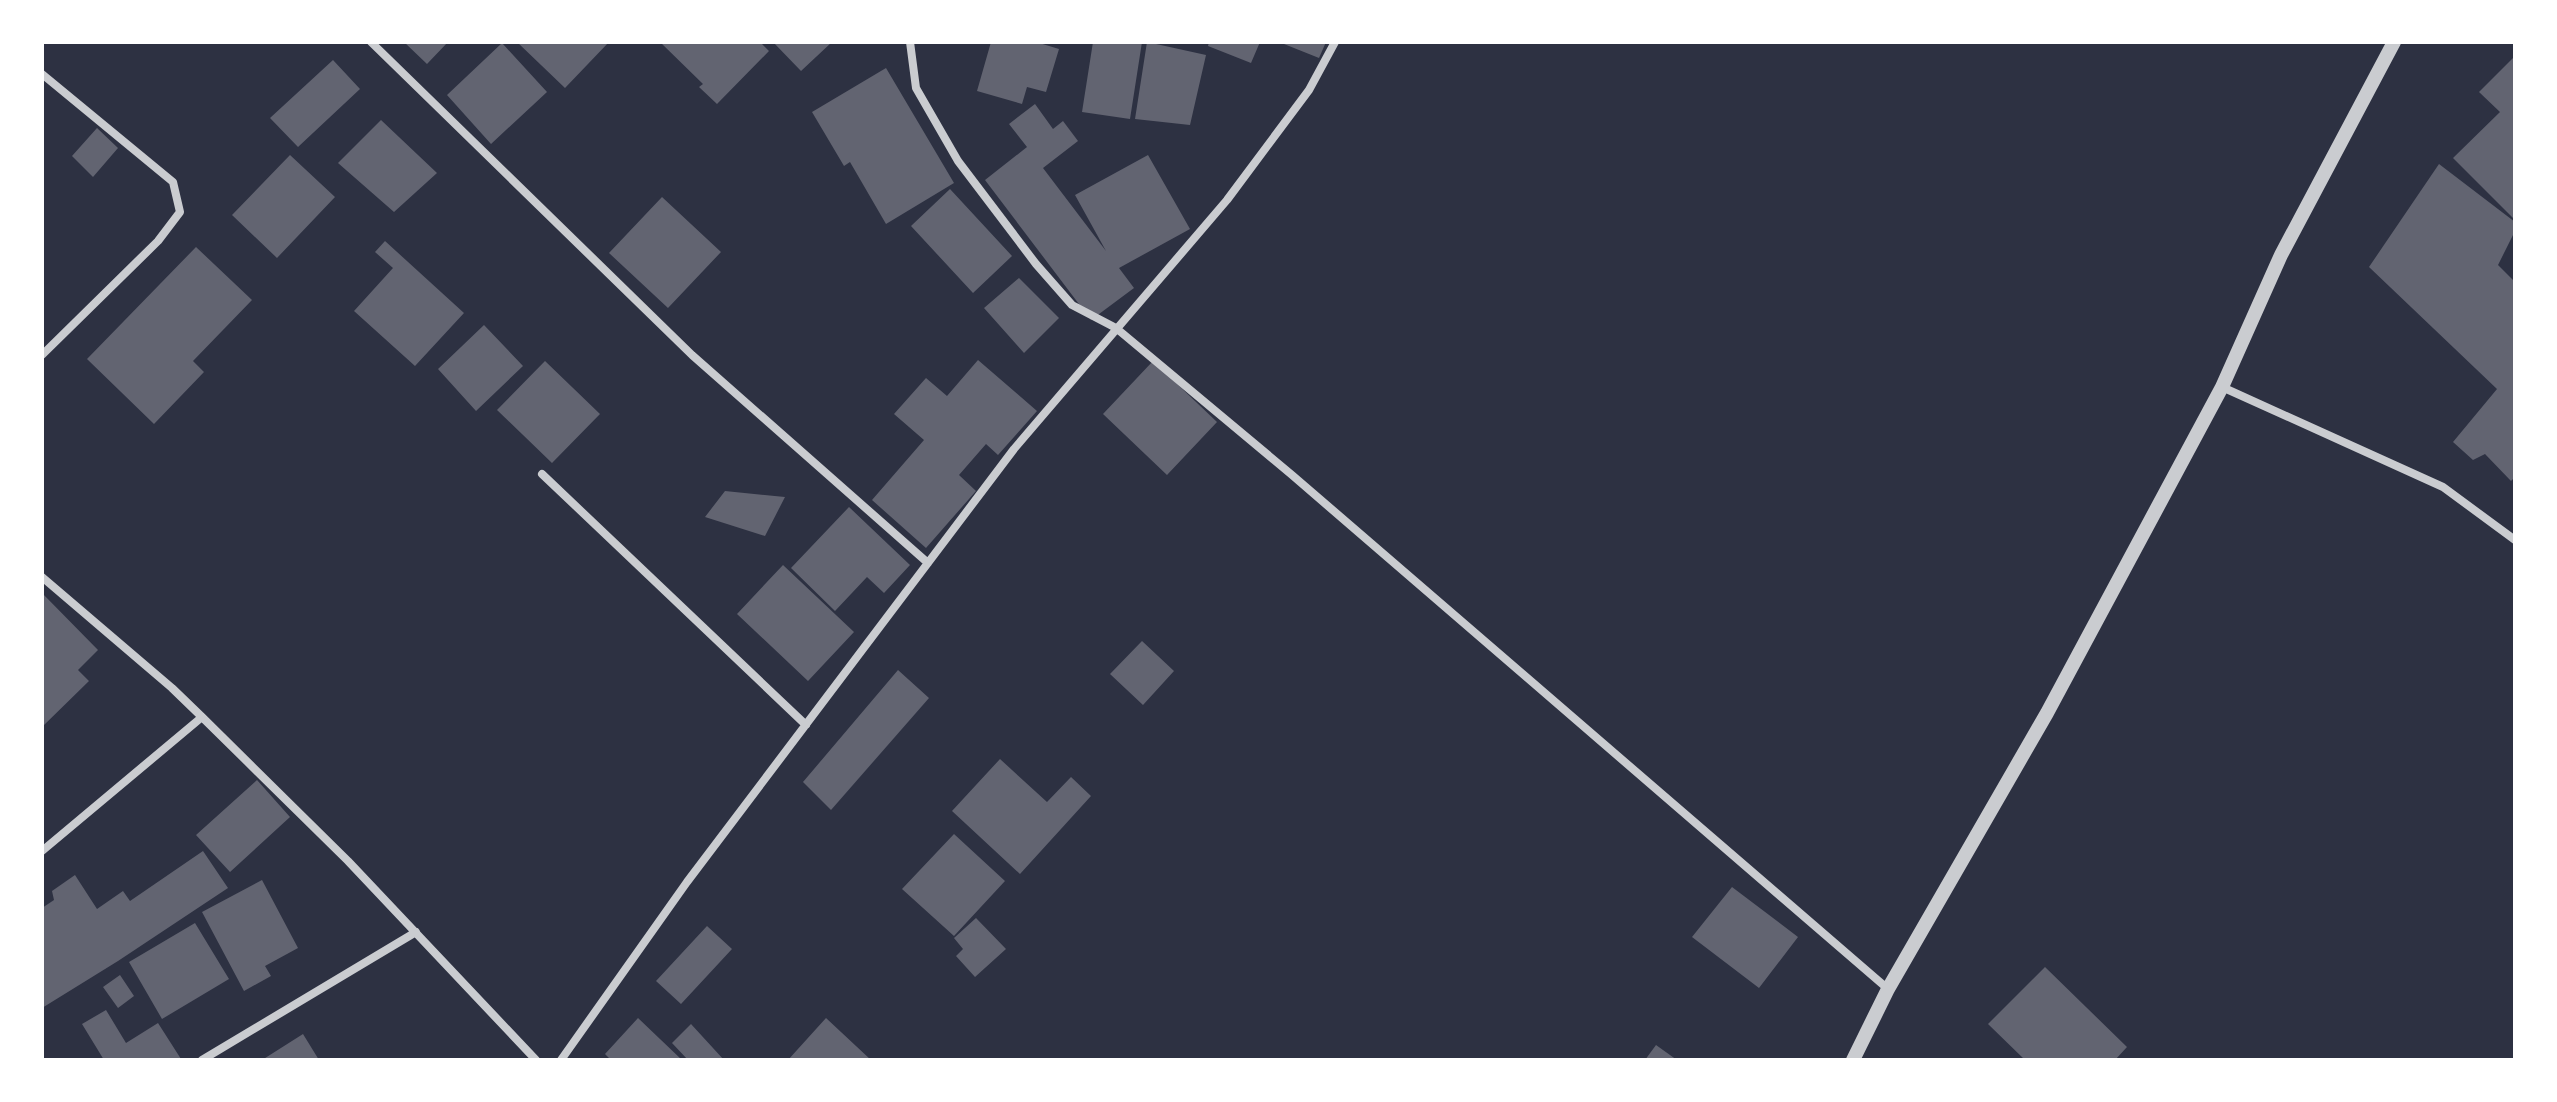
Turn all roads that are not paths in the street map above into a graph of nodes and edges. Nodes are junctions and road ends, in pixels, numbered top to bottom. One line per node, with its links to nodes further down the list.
1 (371, 42): 11 (street)
2 (910, 42): 6 (street)
3 (1335, 42): 6 (street)
4 (2394, 42): 8 (street)
5 (42, 74): 7 (street)
6 (1116, 328): 11 (street); 17 (street)
7 (42, 355)
8 (2222, 387): 10 (street); 17 (street)
9 (542, 474): 14 (street)
10 (2515, 540)
11 (928, 563): 14 (street)
12 (42, 577): 13 (street)
13 (202, 717): 15 (street); 16 (street)
14 (806, 725): 20 (street)
15 (42, 851)
16 (416, 932): 18 (street); 19 (street)
17 (1888, 989): 21 (street)
18 (202, 1060)
19 (536, 1060)
20 (561, 1060)
21 (1853, 1060)

